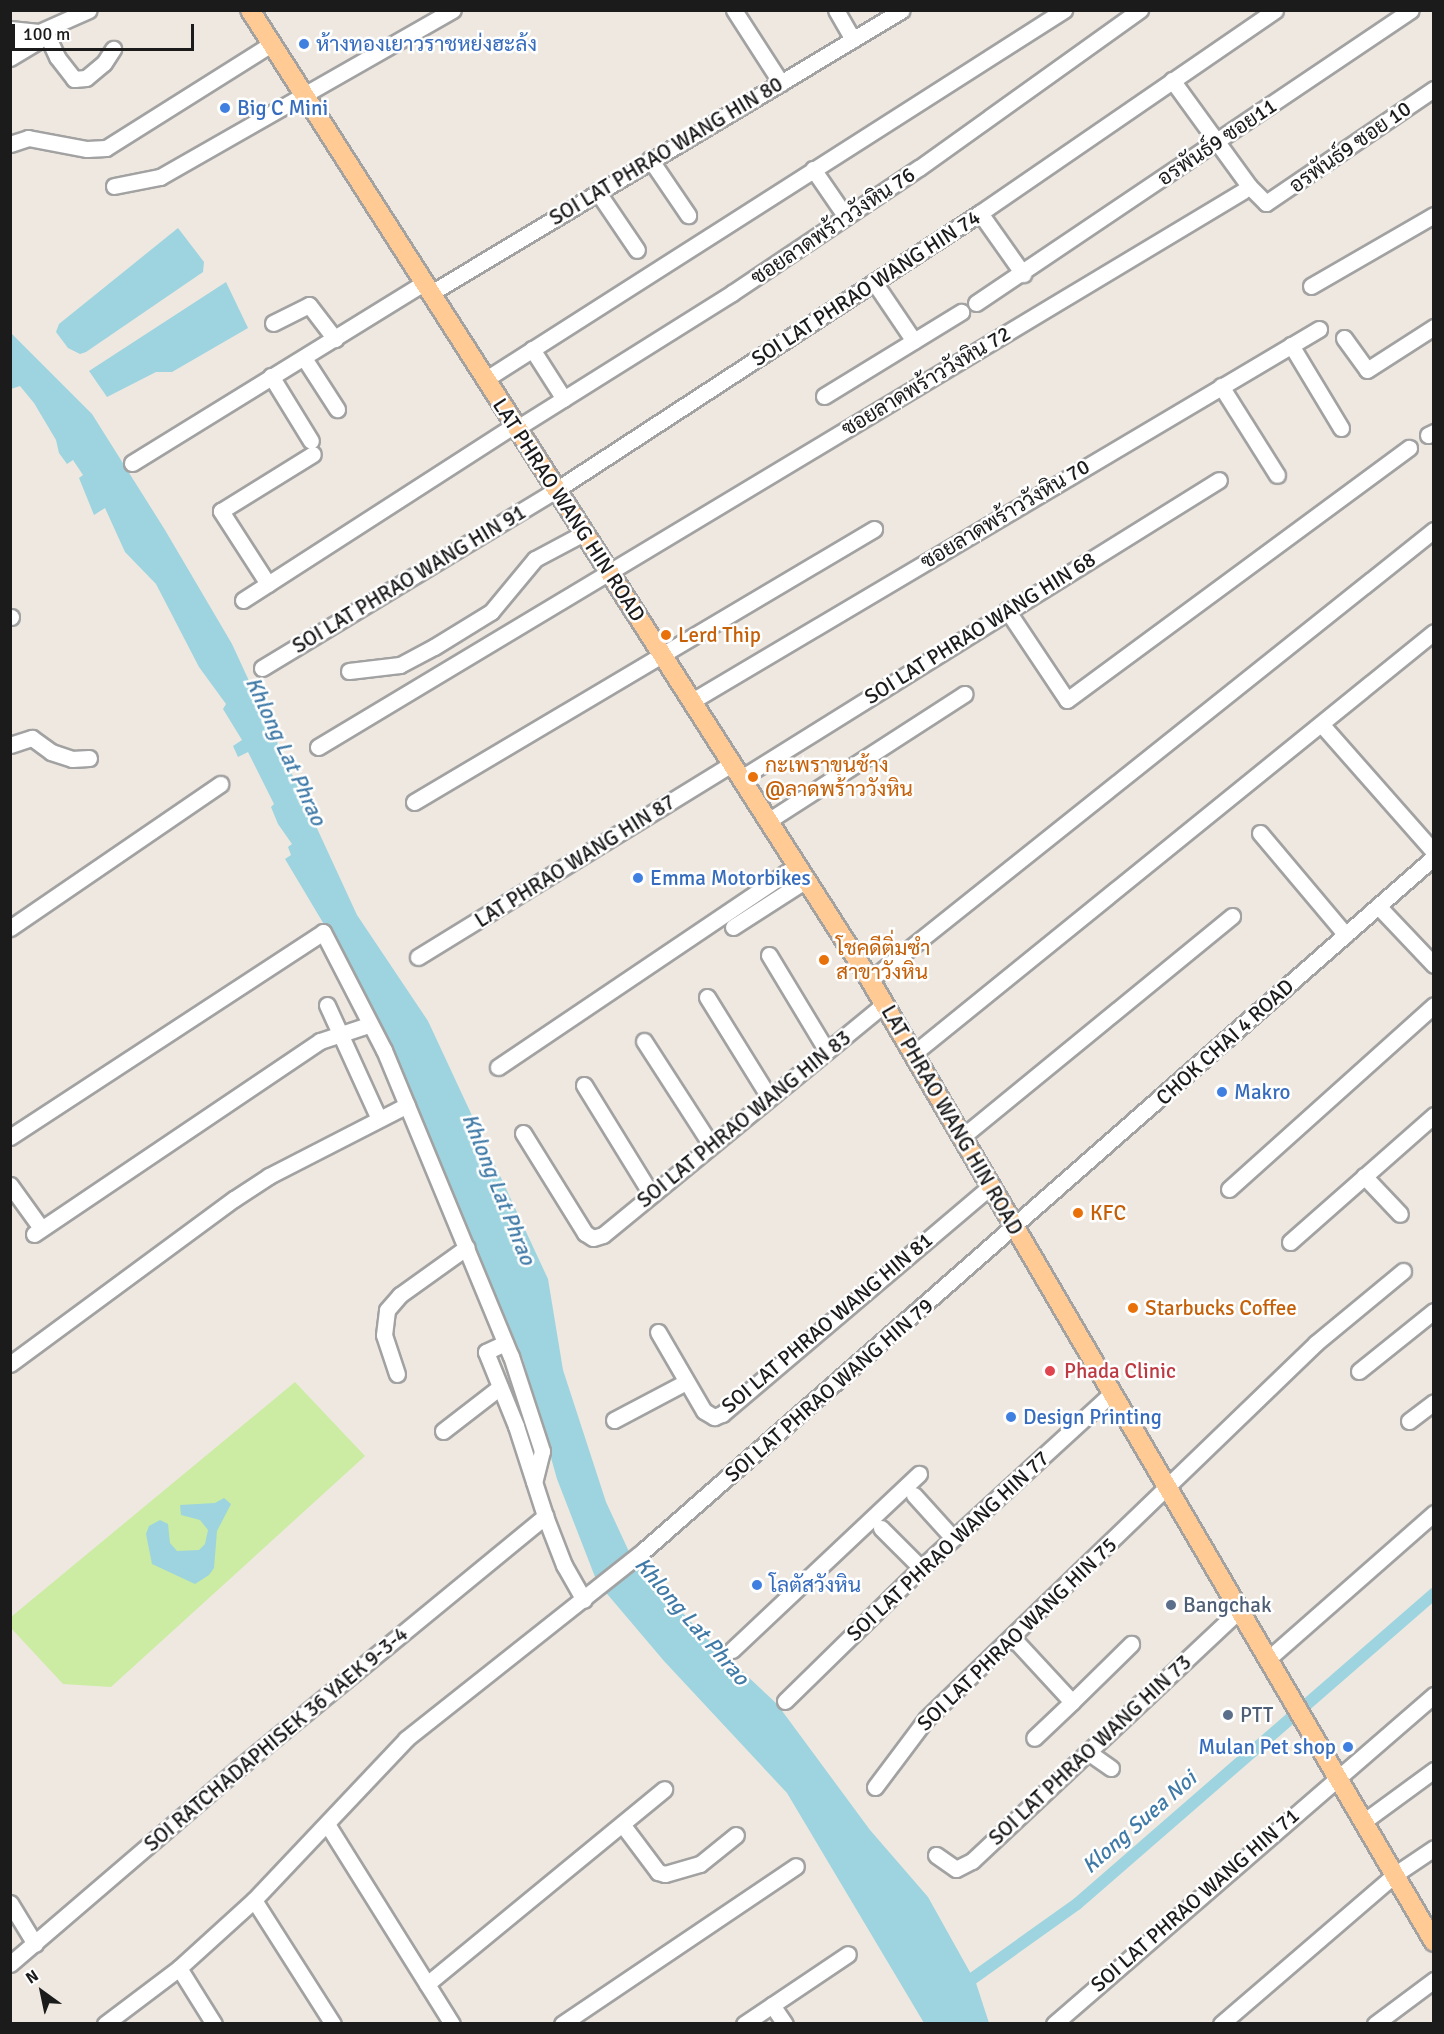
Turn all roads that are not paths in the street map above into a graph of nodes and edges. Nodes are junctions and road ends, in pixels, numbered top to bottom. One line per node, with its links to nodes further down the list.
1 (89, 10): 12 (street)
2 (453, 10): 21 (street)
3 (734, 10): 19 (street)
4 (836, 10): 13 (street)
5 (902, 10): 13 (street, SOI LAT PHRAO WANG HIN 80)
6 (1064, 10): 25 (street)
7 (1140, 10): 32 (street, ซอยลาดพร้าววังหิน 76)
8 (1275, 10): 18 (street, SOI LAT PHRAO WANG HIN 74)
9 (1411, 10): 22 (street, อรพันธ์9 ซอย11)
10 (254, 12): 14 (main road, LAT PHRAO WANG HIN ROAD)
11 (10, 29): 12 (street)
12 (39, 33): 15 (street); 16 (street); 17 (street)
13 (853, 40): 19 (street, SOI LAT PHRAO WANG HIN 80)
14 (271, 44): 21 (main road, LAT PHRAO WANG HIN ROAD); 23 (street)
15 (10, 45)
16 (113, 49)
17 (10, 58)
18 (1172, 80): 22 (street); 29 (street, SOI LAT PHRAO WANG HIN 74)
19 (781, 83): 24 (street, SOI LAT PHRAO WANG HIN 80)
20 (1434, 89): 22 (street, อรพันธ์9 ซอย 10)
21 (304, 94): 26 (street); 37 (main road, LAT PHRAO WANG HIN ROAD)
22 (1218, 142): 34 (street, อรพันธ์9 ซอย11)
23 (10, 144)
24 (650, 159): 27 (street, SOI LAT PHRAO WANG HIN 80); 30 (street)
25 (813, 169): 32 (street); 47 (street)
26 (114, 186)
27 (597, 191): 33 (street); 37 (street, SOI LAT PHRAO WANG HIN 80)
28 (1243, 191): 65 (street, ซอยลาดพร้าววังหิน 72)
29 (980, 213): 34 (street); 35 (street, SOI LAT PHRAO WANG HIN 74)
30 (688, 215)
31 (1434, 215): 36 (street)
32 (846, 217): 53 (street, ซอยลาดพร้าววังหิน 76)
33 (637, 250)
34 (1023, 274): 38 (street, อรพันธ์9 ซอย11)
35 (874, 282): 45 (street); 61 (street, SOI LAT PHRAO WANG HIN 74)
36 (1311, 286)
37 (428, 288): 44 (street, SOI LAT PHRAO WANG HIN 80); 50 (main road, LAT PHRAO WANG HIN ROAD)
38 (976, 303)
39 (961, 312): 45 (street)
40 (273, 323): 44 (street)
41 (1434, 327): 43 (street)
42 (1319, 329): 46 (street, ซอยลาดพร้าววังหิน 70)
43 (1344, 338)
44 (335, 339): 48 (street, SOI LAT PHRAO WANG HIN 80)
45 (914, 341): 52 (street)
46 (1291, 345): 51 (street, ซอยลาดพร้าววังหิน 70); 56 (street)
47 (532, 349): 50 (street); 53 (street)
48 (304, 358): 49 (street, SOI LAT PHRAO WANG HIN 80); 54 (street)
49 (272, 376): 58 (street, SOI LAT PHRAO WANG HIN 80); 66 (street)
50 (486, 379): 55 (main road, LAT PHRAO WANG HIN ROAD)
51 (1221, 386): 59 (street); 74 (street, ซอยลาดพร้าววังหิน 70)
52 (824, 396)
53 (564, 399): 55 (street, ซอยลาดพร้าววังหิน 76)
54 (337, 409)
55 (516, 427): 61 (main road, LAT PHRAO WANG HIN ROAD); 66 (street, ซอยลาดพร้าววังหิน 76)
56 (1341, 428)
57 (1409, 448): 68 (street)
58 (132, 463)
59 (1277, 475)
60 (1219, 480): 68 (street, SOI LAT PHRAO WANG HIN 68)
61 (556, 490): 64 (main road, LAT PHRAO WANG HIN ROAD); 71 (street, SOI LAT PHRAO WANG HIN 91)
62 (874, 529): 70 (street)
63 (1434, 530): 95 (street)
64 (584, 533): 65 (main road, LAT PHRAO WANG HIN ROAD); 72 (street)
65 (608, 571): 70 (main road, LAT PHRAO WANG HIN ROAD); 77 (street, ซอยลาดพร้าววังหิน 72)
66 (268, 584): 67 (street, ซอยลาดพร้าววังหิน 76)
67 (243, 600)
68 (1007, 610): 79 (street, SOI LAT PHRAO WANG HIN 68)
69 (1434, 632): 75 (street)
70 (662, 655): 74 (main road, LAT PHRAO WANG HIN ROAD); 81 (street)
71 (262, 668)
72 (349, 671)
73 (964, 694): 82 (street)
74 (692, 701): 79 (main road, LAT PHRAO WANG HIN ROAD)
75 (1322, 725): 84 (street); 104 (street)
76 (10, 745): 78 (street)
77 (318, 747)
78 (89, 758)
79 (736, 771): 82 (main road, LAT PHRAO WANG HIN ROAD); 93 (street, LAT PHRAO WANG HIN 87)
80 (220, 784): 90 (street)
81 (414, 802)
82 (768, 821): 86 (main road, LAT PHRAO WANG HIN ROAD)
83 (1260, 833): 91 (street)
84 (1434, 852)
85 (1434, 856): 87 (street, CHOK CHAI 4 ROAD)
86 (801, 873): 89 (street); 95 (main road, LAT PHRAO WANG HIN ROAD); 105 (street)
87 (1378, 906): 91 (street, CHOK CHAI 4 ROAD); 94 (street)
88 (1232, 916): 113 (street)
89 (733, 927)
90 (10, 928)
91 (1346, 935): 121 (street, CHOK CHAI 4 ROAD)
92 (769, 955): 103 (street)
93 (418, 957)
94 (1434, 965)
95 (870, 980): 97 (main road, LAT PHRAO WANG HIN ROAD)
96 (707, 997): 107 (street)
97 (884, 1004): 103 (street, SOI LAT PHRAO WANG HIN 83); 104 (main road, LAT PHRAO WANG HIN ROAD)
98 (327, 1005): 101 (street)
99 (1434, 1005): 118 (street)
100 (368, 1025): 101 (street); 108 (street); 111 (street)
101 (338, 1031): 110 (street); 116 (street)
102 (644, 1041): 114 (street)
103 (827, 1051): 107 (street, SOI LAT PHRAO WANG HIN 83)
104 (913, 1054): 113 (main road, LAT PHRAO WANG HIN ROAD)
105 (498, 1067)
106 (584, 1084): 119 (street)
107 (769, 1097): 114 (street, SOI LAT PHRAO WANG HIN 83)
108 (407, 1105): 110 (street); 123 (street)
109 (1434, 1115): 115 (street)
110 (380, 1119): 128 (street)
111 (12, 1133)
112 (523, 1133): 119 (street, SOI LAT PHRAO WANG HIN 83)
113 (962, 1137): 117 (main road, LAT PHRAO WANG HIN ROAD)
114 (711, 1145): 119 (street, SOI LAT PHRAO WANG HIN 83)
115 (1364, 1176): 120 (street); 122 (street)
116 (10, 1185)
117 (991, 1186): 121 (main road, LAT PHRAO WANG HIN ROAD); 131 (street, SOI LAT PHRAO WANG HIN 81)
118 (1229, 1189)
119 (651, 1194)
120 (1400, 1214)
121 (1015, 1228): 133 (main road, LAT PHRAO WANG HIN ROAD); 147 (street, SOI LAT PHRAO WANG HIN 79)
122 (1290, 1242)
123 (467, 1247): 127 (street); 130 (street)
124 (1403, 1271): 140 (street, SOI LAT PHRAO WANG HIN 75)
125 (1434, 1311): 129 (street)
126 (658, 1332): 131 (street, SOI LAT PHRAO WANG HIN 81)
127 (505, 1343): 132 (street); 139 (street)
128 (10, 1364)
129 (1359, 1371)
130 (396, 1374)
131 (686, 1382): 135 (street)
132 (500, 1387): 137 (street); 139 (street)
133 (1112, 1393): 140 (main road, LAT PHRAO WANG HIN ROAD); 145 (street, SOI LAT PHRAO WANG HIN 77)
134 (1434, 1402): 136 (street)
135 (614, 1420)
136 (1409, 1421)
137 (443, 1431)
138 (919, 1474): 151 (street)
139 (534, 1482): 143 (street)
140 (1168, 1489): 148 (main road, LAT PHRAO WANG HIN ROAD); 149 (street, SOI LAT PHRAO WANG HIN 75)
141 (914, 1495): 145 (street)
142 (1434, 1513): 152 (street)
143 (544, 1516): 147 (street); 174 (street, SOI RATCHADAPHISEK 36 YAEK 9-3-4)
144 (880, 1528): 146 (street)
145 (953, 1538): 146 (street, SOI LAT PHRAO WANG HIN 77)
146 (921, 1568): 154 (street, SOI LAT PHRAO WANG HIN 77)
147 (584, 1600): 164 (street, SOI LAT PHRAO WANG HIN 79)
148 (1239, 1610): 152 (main road, LAT PHRAO WANG HIN ROAD); 157 (street, SOI LAT PHRAO WANG HIN 73)
149 (1013, 1638): 155 (street); 161 (street, SOI LAT PHRAO WANG HIN 75)
150 (1131, 1644): 155 (street)
151 (732, 1650)
152 (1268, 1659): 160 (main road, LAT PHRAO WANG HIN ROAD)
153 (1434, 1695): 160 (street, SOI LAT PHRAO WANG HIN 71)
154 (785, 1701)
155 (1072, 1702): 156 (street)
156 (1034, 1738)
157 (1088, 1752): 158 (street); 168 (street, SOI LAT PHRAO WANG HIN 73)
158 (1111, 1768)
159 (1434, 1770): 163 (street)
160 (1337, 1777): 163 (main road, LAT PHRAO WANG HIN ROAD); 188 (street, SOI LAT PHRAO WANG HIN 71)
161 (875, 1787)
162 (664, 1789): 165 (street)
163 (1363, 1822): 170 (main road, LAT PHRAO WANG HIN ROAD)
164 (327, 1824): 171 (street, SOI LAT PHRAO WANG HIN 79); 179 (street)
165 (622, 1824): 166 (street); 179 (street)
166 (736, 1835)
167 (1434, 1848): 170 (street)
168 (936, 1855)
169 (796, 1866): 185 (street)
170 (1394, 1875): 173 (main road, LAT PHRAO WANG HIN ROAD); 189 (street)
171 (254, 1900): 177 (street, SOI LAT PHRAO WANG HIN 79); 183 (street)
172 (10, 1903): 174 (street)
173 (1434, 1942)
174 (35, 1944): 176 (street, SOI RATCHADAPHISEK 36 YAEK 9-3-4)
175 (848, 1954): 180 (street)
176 (10, 1964)
177 (179, 1968): 181 (street, SOI LAT PHRAO WANG HIN 79); 182 (street)
178 (1434, 1980): 190 (street)
179 (427, 1984): 184 (street)
180 (772, 2005): 186 (street); 187 (street)
181 (105, 2024)
182 (214, 2024)
183 (333, 2024)
184 (452, 2024)
185 (562, 2024)
186 (744, 2024)
187 (784, 2024)
188 (1054, 2024)
189 (1221, 2024)
190 (1375, 2024)

